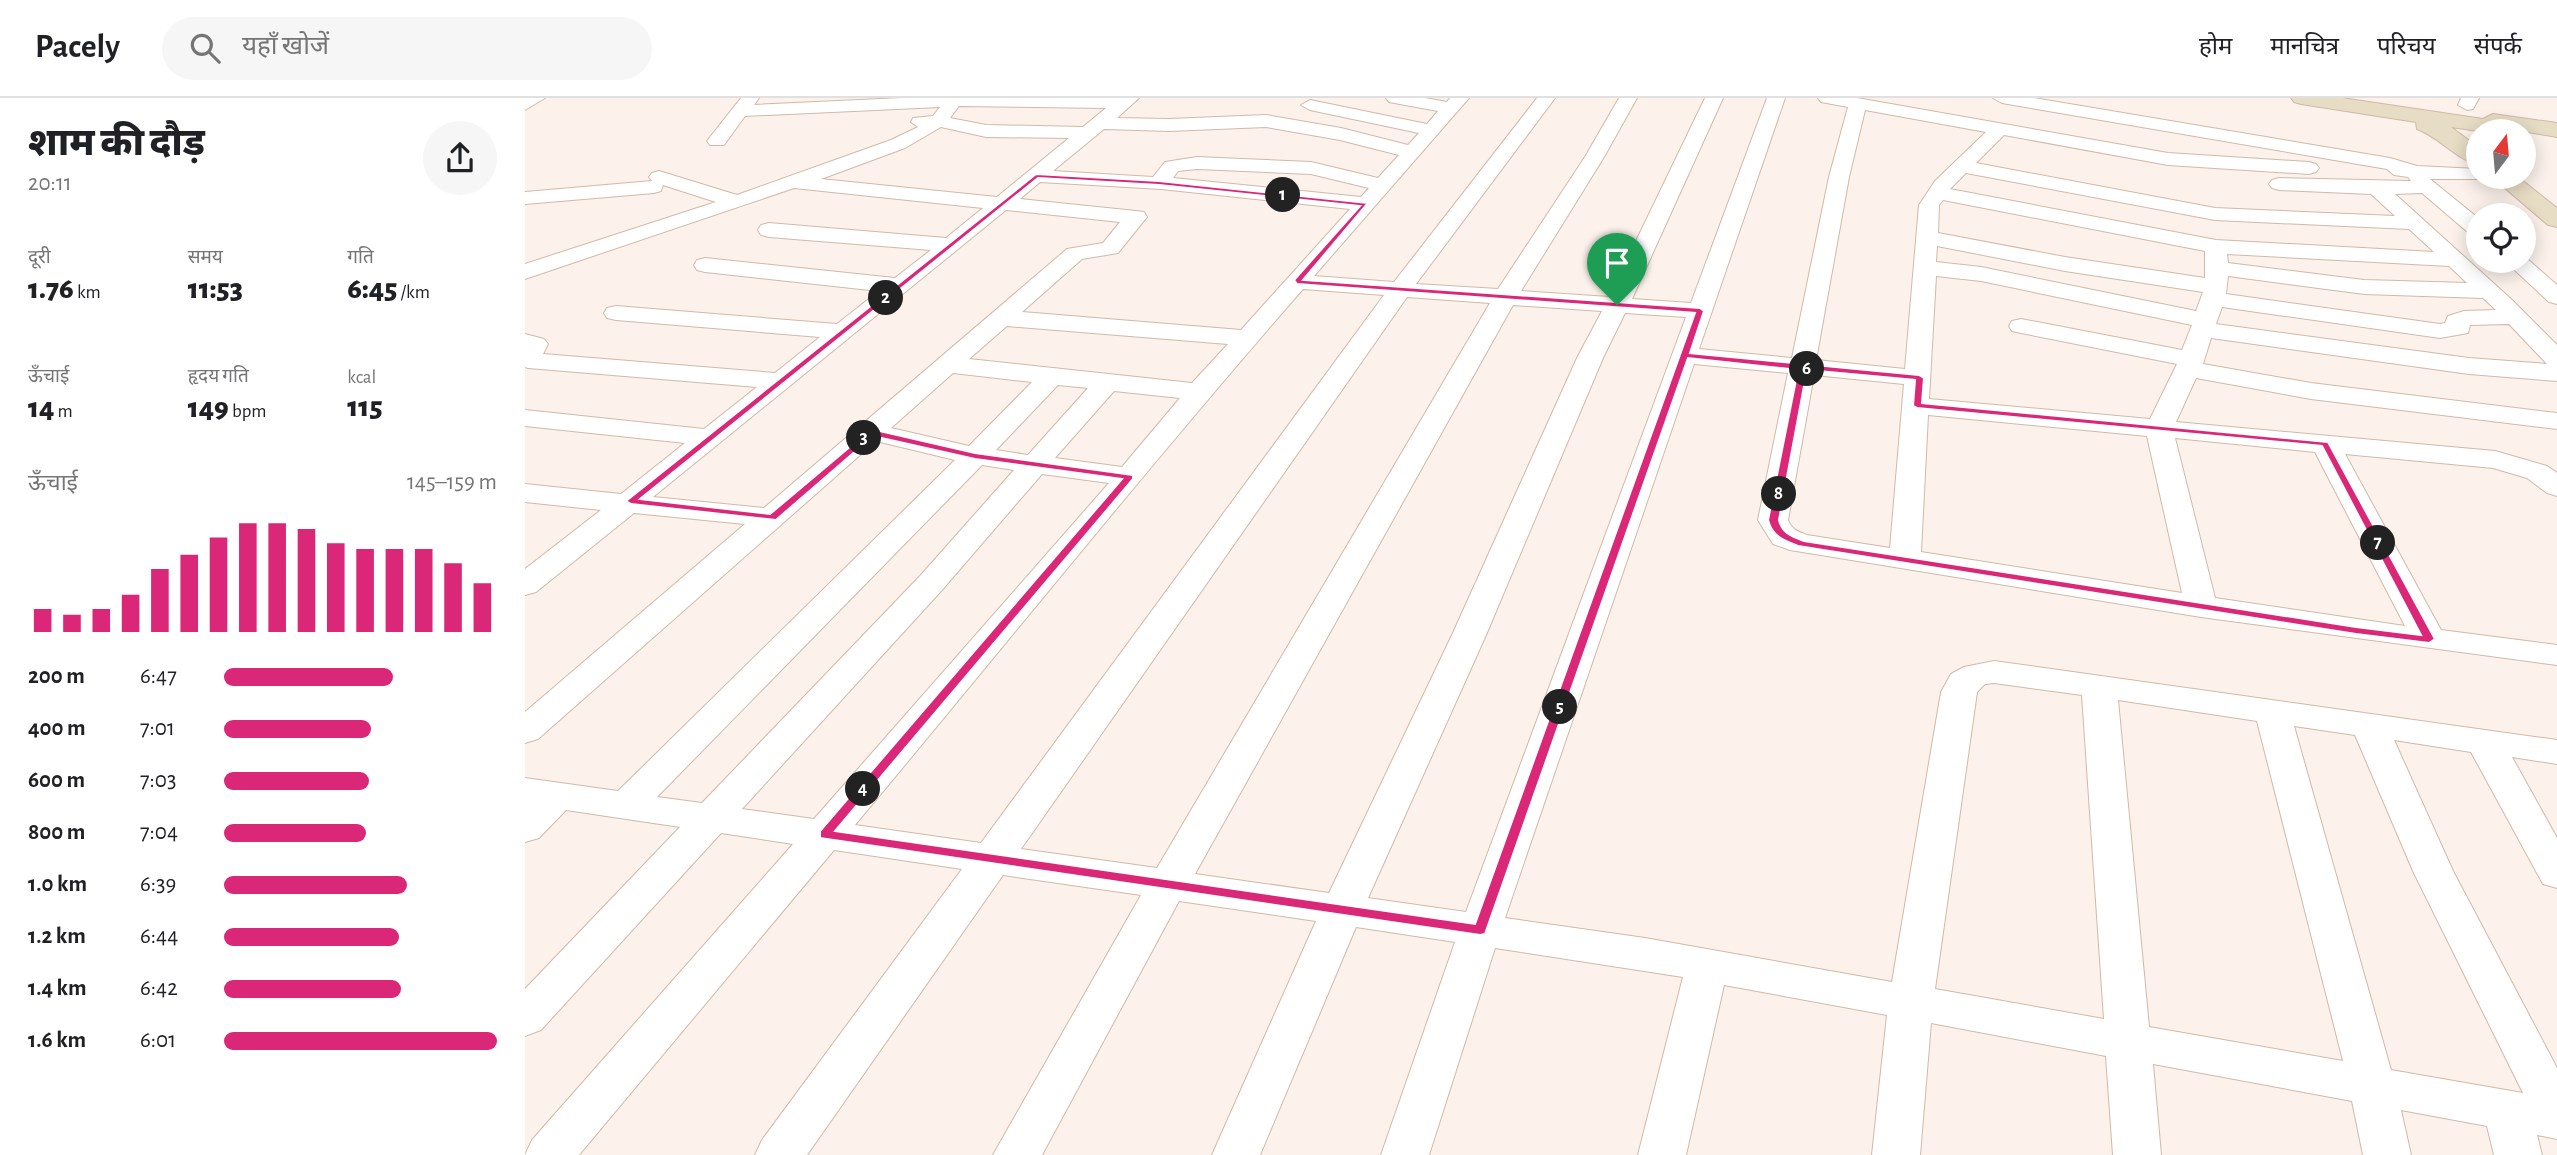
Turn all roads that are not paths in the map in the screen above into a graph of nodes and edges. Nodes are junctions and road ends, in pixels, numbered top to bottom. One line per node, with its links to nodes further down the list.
1 (536, 98): 17 (street)
2 (1395, 98): 25 (street)
3 (1546, 98): 67 (street)
4 (1628, 98): 71 (street)
5 (1714, 98): 72 (street)
6 (1776, 98): 73 (street)
7 (1827, 98): 16 (street)
8 (2002, 98): 40 (street)
9 (2301, 98): 21 (street)
10 (2346, 98): 31 (street)
11 (2385, 98): 22 (street)
12 (2423, 98): 14 (street)
13 (955, 100): 15 (street); 18 (street); 23 (street)
14 (2469, 101): 22 (street)
15 (1131, 103): 29 (street)
16 (1858, 104): 37 (street); 84 (street)
17 (525, 105)
18 (745, 105): 28 (street)
19 (1310, 105): 25 (street)
20 (1173, 106): 24 (street)
21 (2400, 114): 27 (street); 32 (street)
22 (2557, 120)
23 (937, 121): 26 (street); 29 (street); 41 (street)
24 (1239, 121): 25 (street); 29 (street); 35 (street)
25 (1439, 122): 46 (street)
26 (897, 123)
27 (2466, 123)
28 (844, 125)
29 (1095, 128): 43 (street)
30 (2466, 129): 32 (street)
31 (2557, 130)
32 (2442, 131): 36 (street)
33 (2536, 134): 34 (street)
34 (2557, 137)
35 (1248, 141)
36 (2466, 149)
37 (1984, 150): 40 (street); 45 (street); 52 (street)
38 (2149, 175): 42 (street)
39 (2466, 176): 40 (street)
40 (2418, 178): 42 (street); 50 (street)
41 (793, 182): 43 (street); 49 (street)
42 (2377, 188): 52 (street)
43 (1020, 189): 48 (street); 48 (street); 57 (street)
44 (2519, 189): 53 (street)
45 (1936, 192): 51 (street); 56 (street)
46 (1373, 194): 48 (street); 48 (street); 64 (street)
47 (525, 198): 49 (street)
48 (1148, 199): 75 (street)
49 (737, 202): 62 (street)
50 (2466, 219)
51 (2077, 220): 58 (street); 69 (street)
52 (2411, 220): 54 (street); 59 (street)
53 (2557, 220)
54 (2466, 223)
55 (769, 230): 57 (street)
56 (1927, 237): 58 (street); 61 (street)
57 (952, 245): 65 (street)
58 (2054, 260): 66 (street); 69 (street)
59 (2456, 260): 68 (street); 69 (street)
60 (705, 265): 65 (street)
61 (1924, 268): 66 (street); 87 (street)
62 (525, 272)
63 (2530, 273): 70 (street)
64 (1297, 282): 67 (street); 78 (street)
65 (901, 286): 77 (street)
66 (2039, 286): 69 (street); 82 (street)
67 (1400, 289): 71 (street); 121 (street)
68 (2490, 291): 69 (street); 76 (street)
69 (2212, 292): 76 (street); 82 (street); 85 (street)
70 (2557, 297)
71 (1505, 298): 72 (street); 123 (street)
72 (1617, 305): 73 (street); 124 (street)
73 (1700, 311): 80 (street)
74 (616, 313): 77 (street)
75 (1004, 317): 78 (street); 83 (street)
76 (2515, 317): 81 (street)
77 (844, 332): 88 (street)
78 (1248, 338): 90 (street)
79 (525, 341): 88 (street)
80 (1685, 355): 84 (street); 125 (street)
81 (2557, 360)
82 (2190, 364): 93 (street); 94 (street)
83 (949, 365): 86 (street); 95 (street)
84 (1803, 368): 87 (street); 105 (street)
85 (2557, 373)
86 (1052, 376): 89 (street); 98 (street)
87 (1919, 378): 91 (street)
88 (782, 382): 96 (street)
89 (1107, 382): 90 (street); 99 (street)
90 (1199, 392): 100 (street)
91 (1917, 406): 94 (street); 105 (street)
92 (525, 418): 96 (street)
93 (2557, 421)
94 (2159, 428): 97 (street); 107 (street)
95 (871, 432): 98 (street); 104 (street)
96 (712, 438): 103 (street)
97 (2325, 444): 101 (street); 108 (street)
98 (975, 456): 99 (street); 117 (street)
99 (1036, 463): 100 (street); 118 (street)
100 (1129, 477): 120 (street)
101 (2557, 487)
102 (532, 499): 103 (street)
103 (631, 501): 104 (street); 106 (street)
104 (772, 517): 113 (street)
105 (1905, 561): 107 (street)
106 (525, 585)
107 (2201, 607): 108 (street)
108 (2429, 639): 109 (street)
109 (2557, 655)
110 (2099, 686): 111 (street); 127 (street); 129 (street)
111 (2272, 711): 112 (street); 130 (street)
112 (2369, 725): 114 (street); 132 (street)
113 (525, 731)
114 (2484, 741): 115 (street); 122 (street)
115 (2557, 752)
116 (541, 793): 117 (street); 119 (street)
117 (626, 806): 118 (street)
118 (712, 818): 120 (street); 128 (street)
119 (525, 828)
120 (824, 834): 121 (street); 133 (street)
121 (992, 859): 123 (street); 134 (street)
122 (2557, 873)
123 (1166, 884): 124 (street); 135 (street)
124 (1342, 910): 125 (street); 136 (street)
125 (1480, 930): 126 (street); 137 (street)
126 (1707, 965): 127 (street); 138 (street)
127 (1911, 1002): 129 (street); 139 (street)
128 (525, 1018)
129 (2127, 1041): 130 (street); 140 (street)
130 (2372, 1085): 131 (street); 141 (street)
131 (2507, 1110): 132 (street); 142 (street)
132 (2557, 1117)
133 (549, 1155)
134 (779, 1155)
135 (1017, 1155)
136 (1236, 1155)
137 (1405, 1155)
138 (1662, 1155)
139 (1896, 1155)
140 (2137, 1155)
141 (2387, 1155)
142 (2518, 1155)

